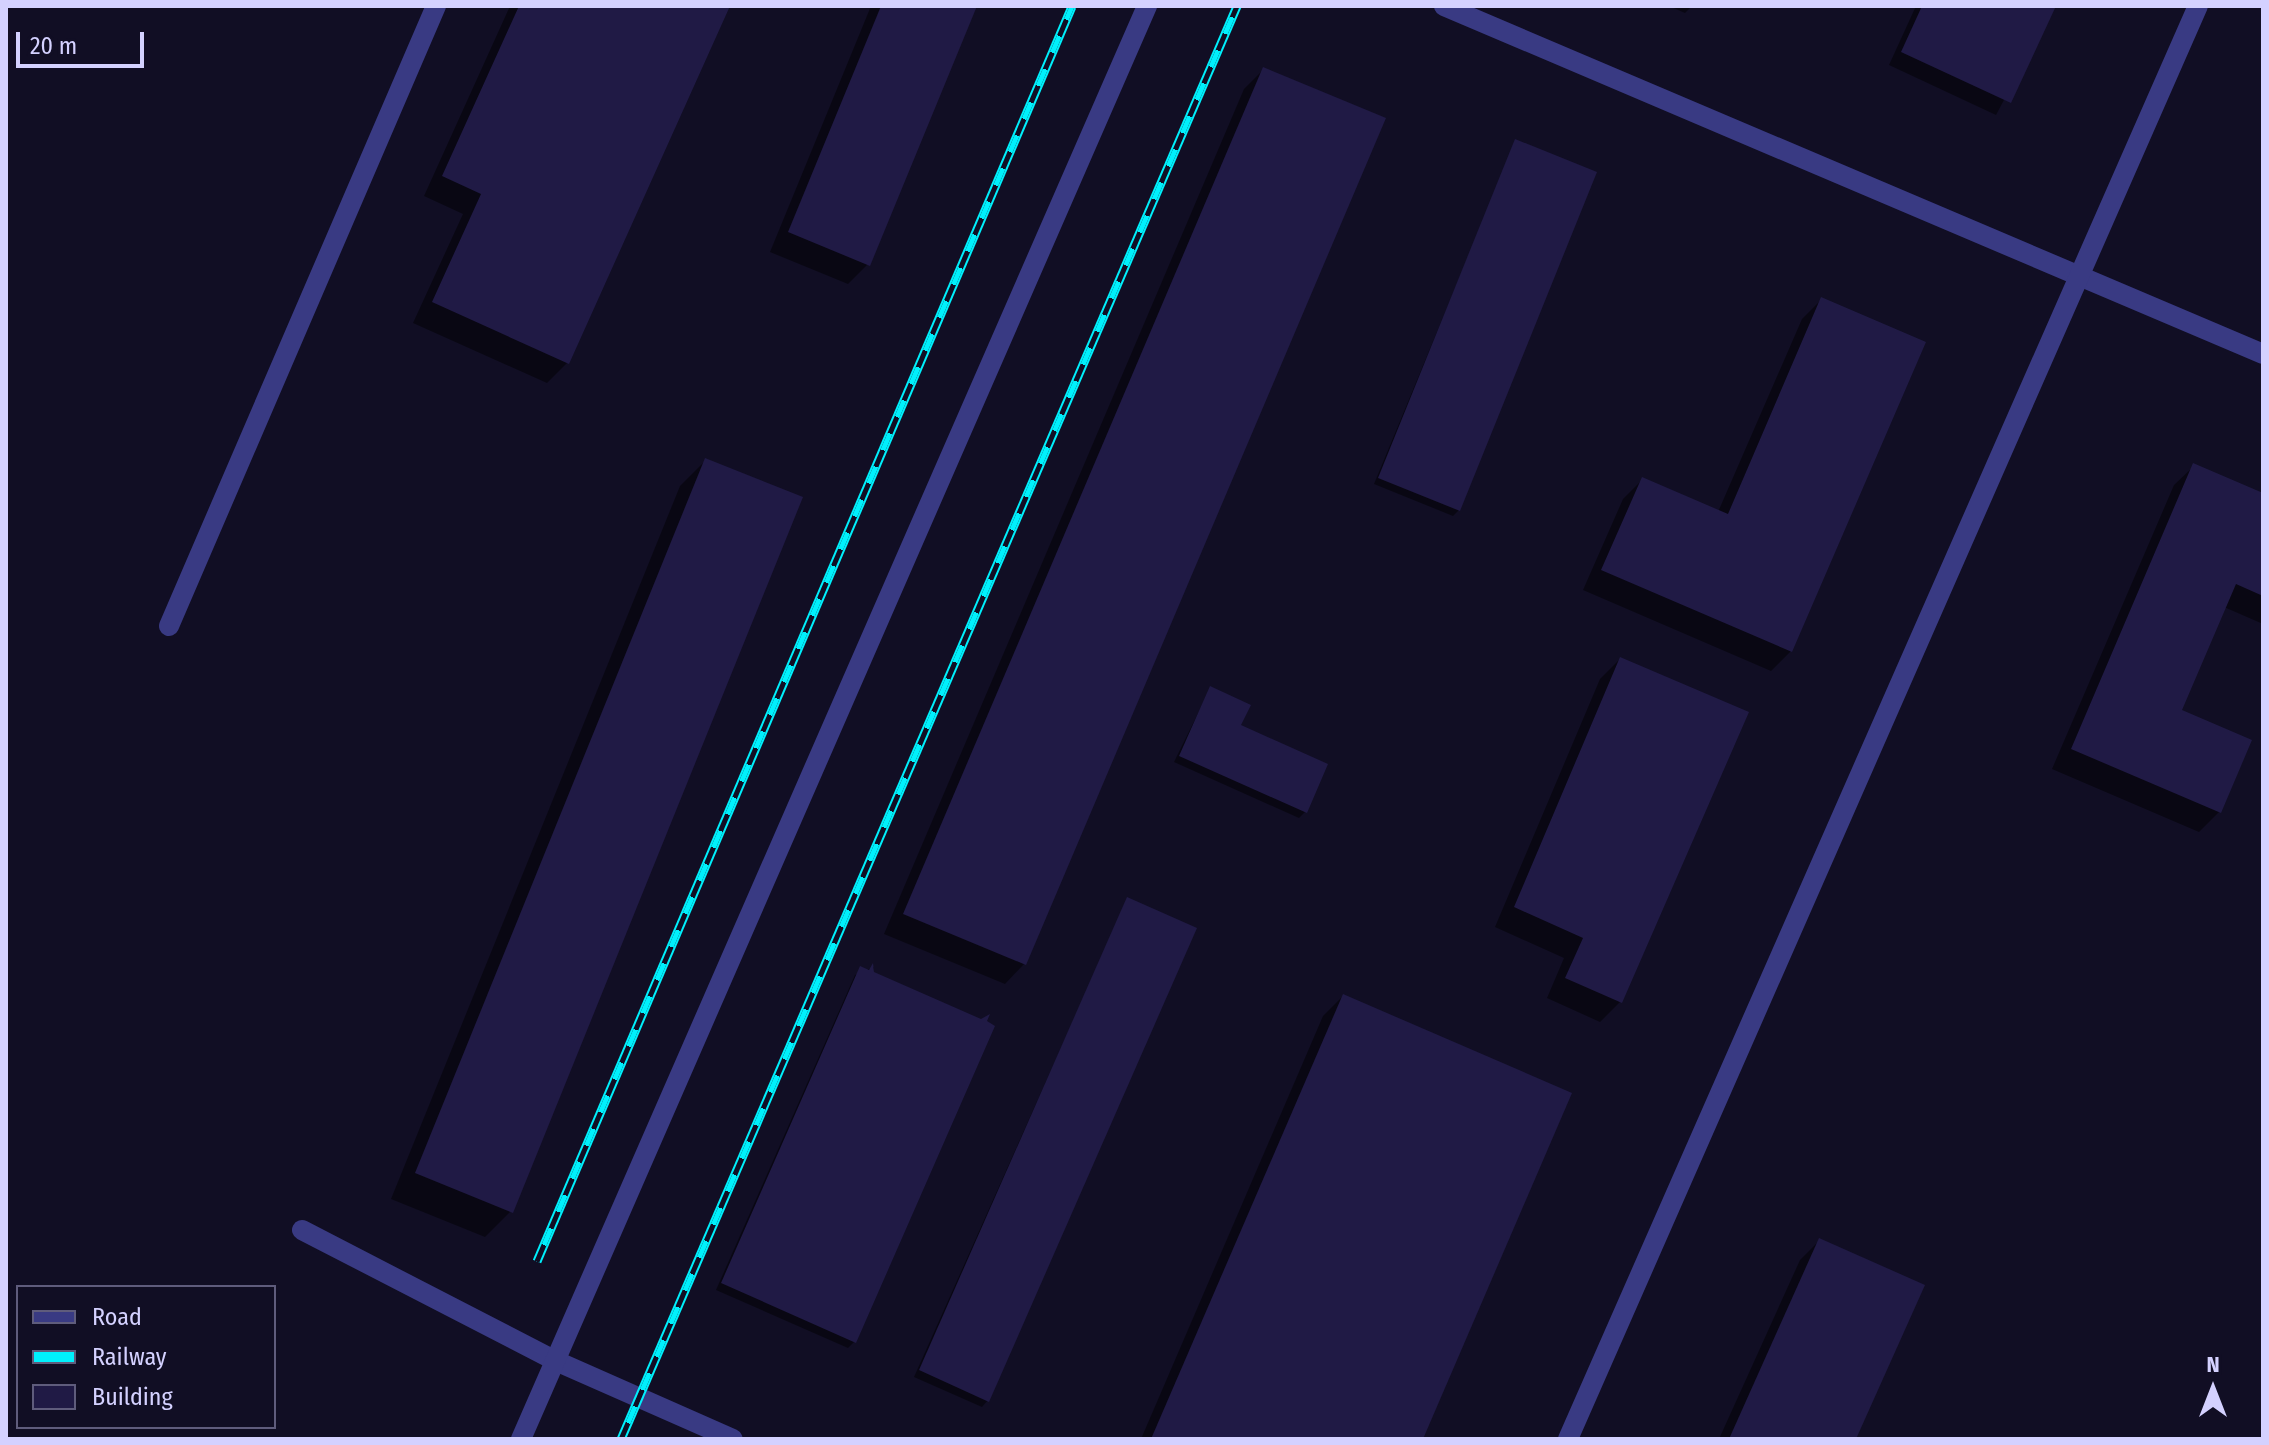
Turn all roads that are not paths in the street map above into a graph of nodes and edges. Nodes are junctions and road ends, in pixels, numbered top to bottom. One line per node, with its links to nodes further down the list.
1 (436, 6): 7 (lane)
2 (1147, 6): 9 (lane)
3 (1444, 6): 5 (lane)
4 (2198, 6): 5 (lane)
5 (2084, 275): 6 (lane); 12 (lane)
6 (2263, 354)
7 (169, 626)
8 (302, 1230): 9 (lane)
9 (556, 1361): 10 (lane); 11 (lane)
10 (521, 1439)
11 (733, 1439)
12 (1568, 1439)

